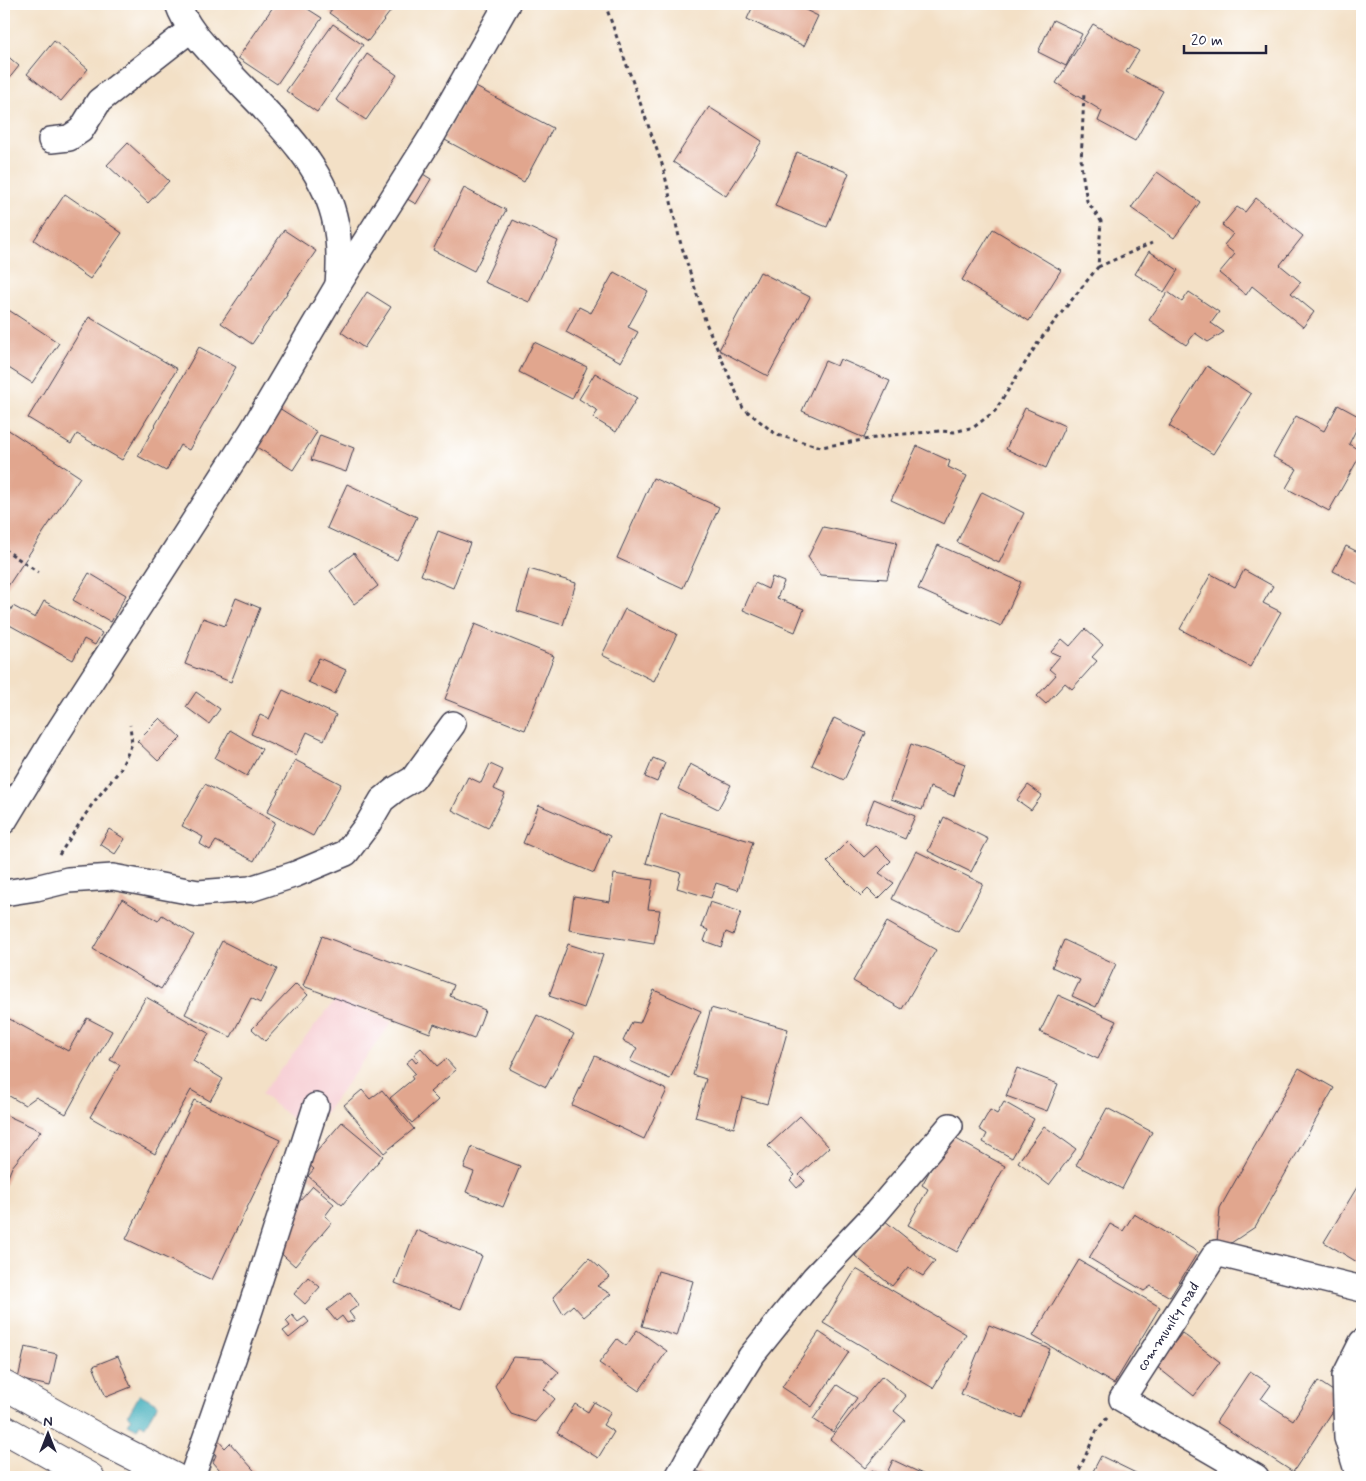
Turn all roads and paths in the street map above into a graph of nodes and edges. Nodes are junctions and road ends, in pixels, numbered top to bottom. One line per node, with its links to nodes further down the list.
1 (178, 4): 4 (street)
2 (507, 4): 9 (street)
3 (605, 4): 8 (path)
4 (190, 30): 6 (street); 9 (street)
5 (1084, 92): 8 (path)
6 (51, 140)
7 (1152, 243): 8 (path)
8 (1098, 266)
9 (338, 285): 14 (street)
10 (4, 549): 11 (path)
11 (38, 572)
12 (454, 724): 15 (street)
13 (130, 725): 15 (path)
14 (4, 821)
15 (36, 888): 16 (street)
16 (4, 893)
17 (316, 1106): 26 (street)
18 (950, 1126): 27 (street)
19 (1362, 1289): 22 (street, community road)
20 (1362, 1342): 30 (street)
21 (4, 1385): 25 (main road)
22 (1122, 1399): 28 (path); 29 (street)
23 (4, 1428): 24 (main road)
24 (90, 1477)
25 (174, 1477)
26 (192, 1477)
27 (678, 1477)
28 (1076, 1477)
29 (1256, 1477)
30 (1359, 1477)

